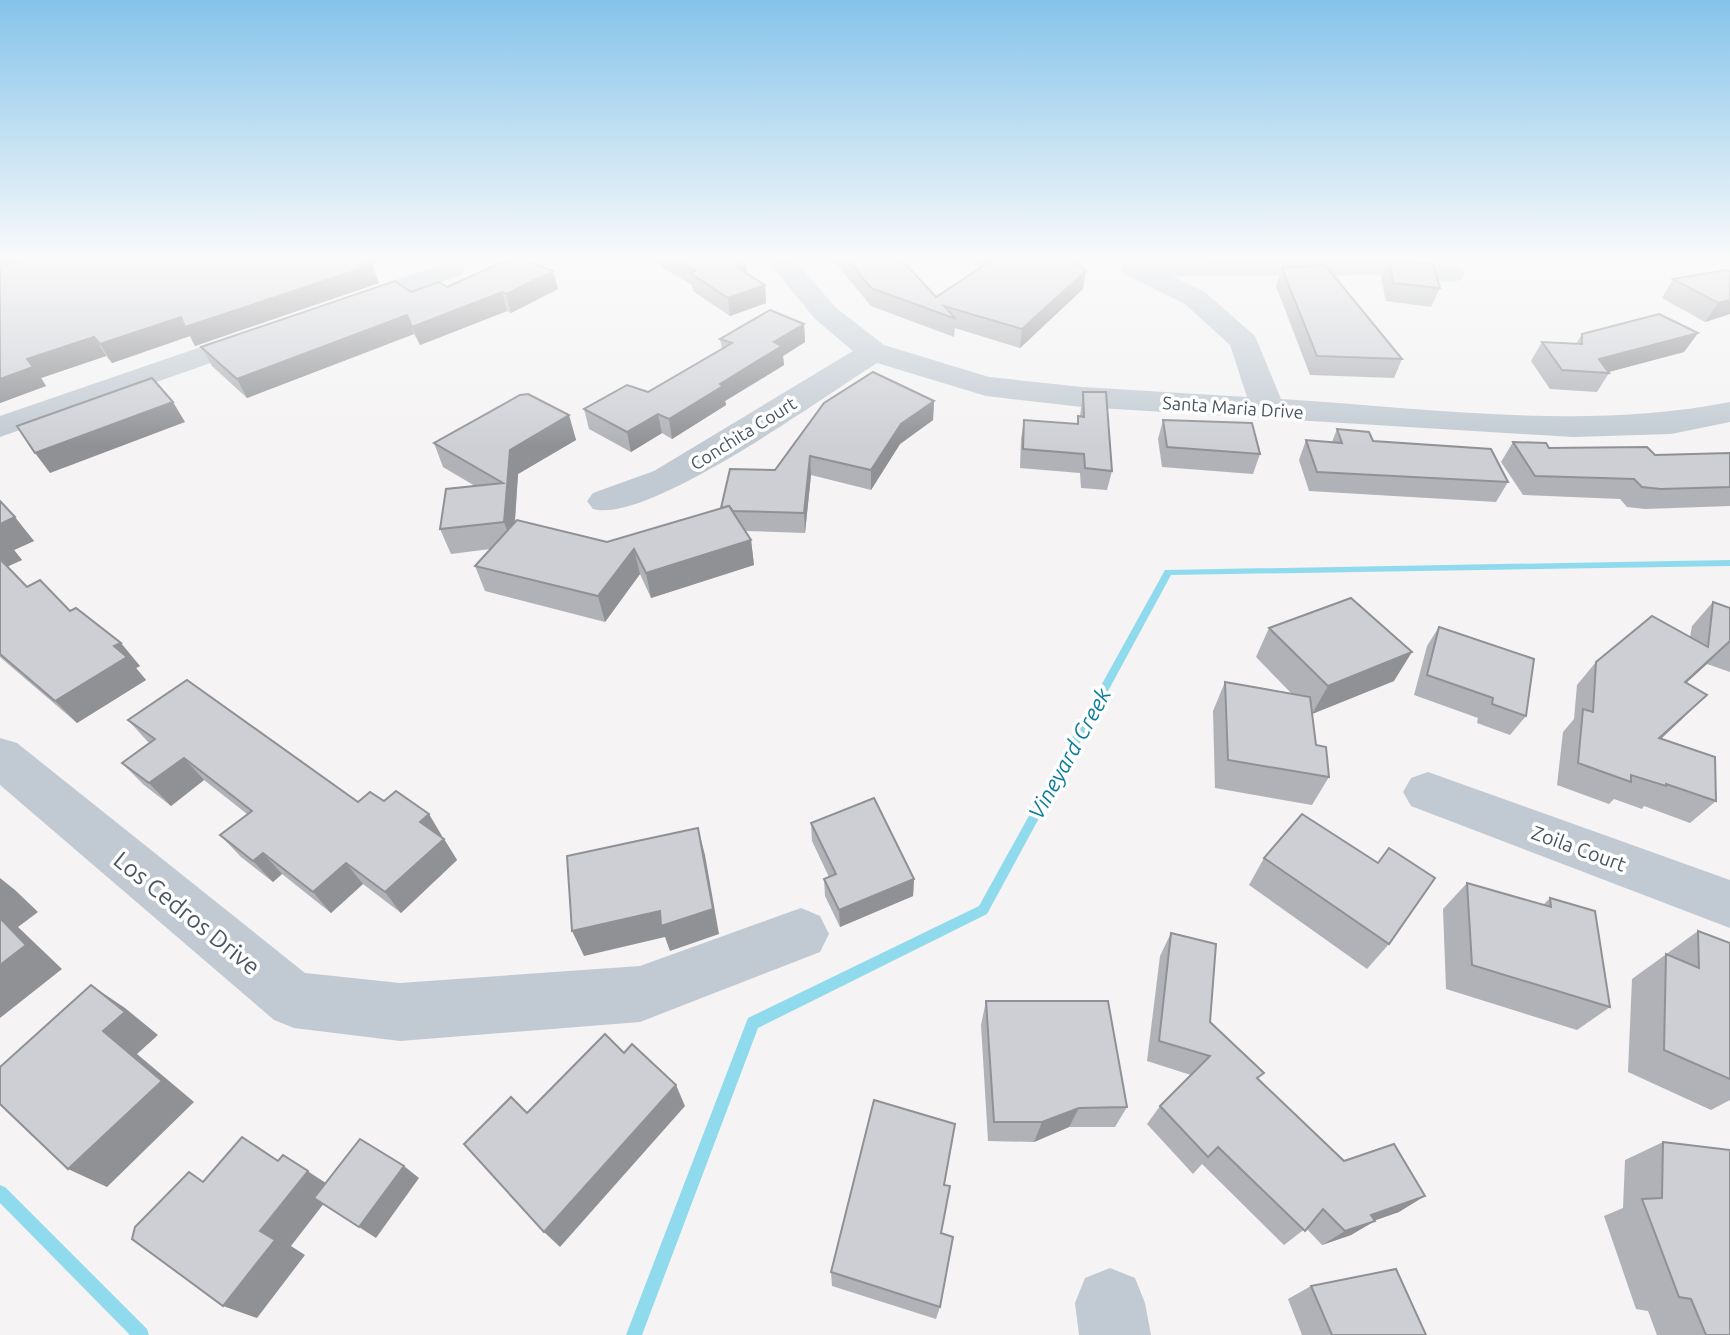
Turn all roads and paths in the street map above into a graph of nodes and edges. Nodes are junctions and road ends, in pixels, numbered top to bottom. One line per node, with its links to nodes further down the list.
1 (835, 321): 4 (street, Santa Maria Drive)
2 (1221, 321): 5 (street)
3 (286, 327): 7 (street)
4 (873, 352): 5 (street, Santa Maria Drive); 8 (street, Conchita Court)
5 (1268, 409): 6 (street, Santa Maria Drive)
6 (1730, 412)
7 (0, 427)
8 (606, 501)
9 (0, 757): 12 (street, Los Cedros Drive)
10 (1428, 792): 11 (street, Zoila Court)
11 (1730, 904)
12 (801, 934)

